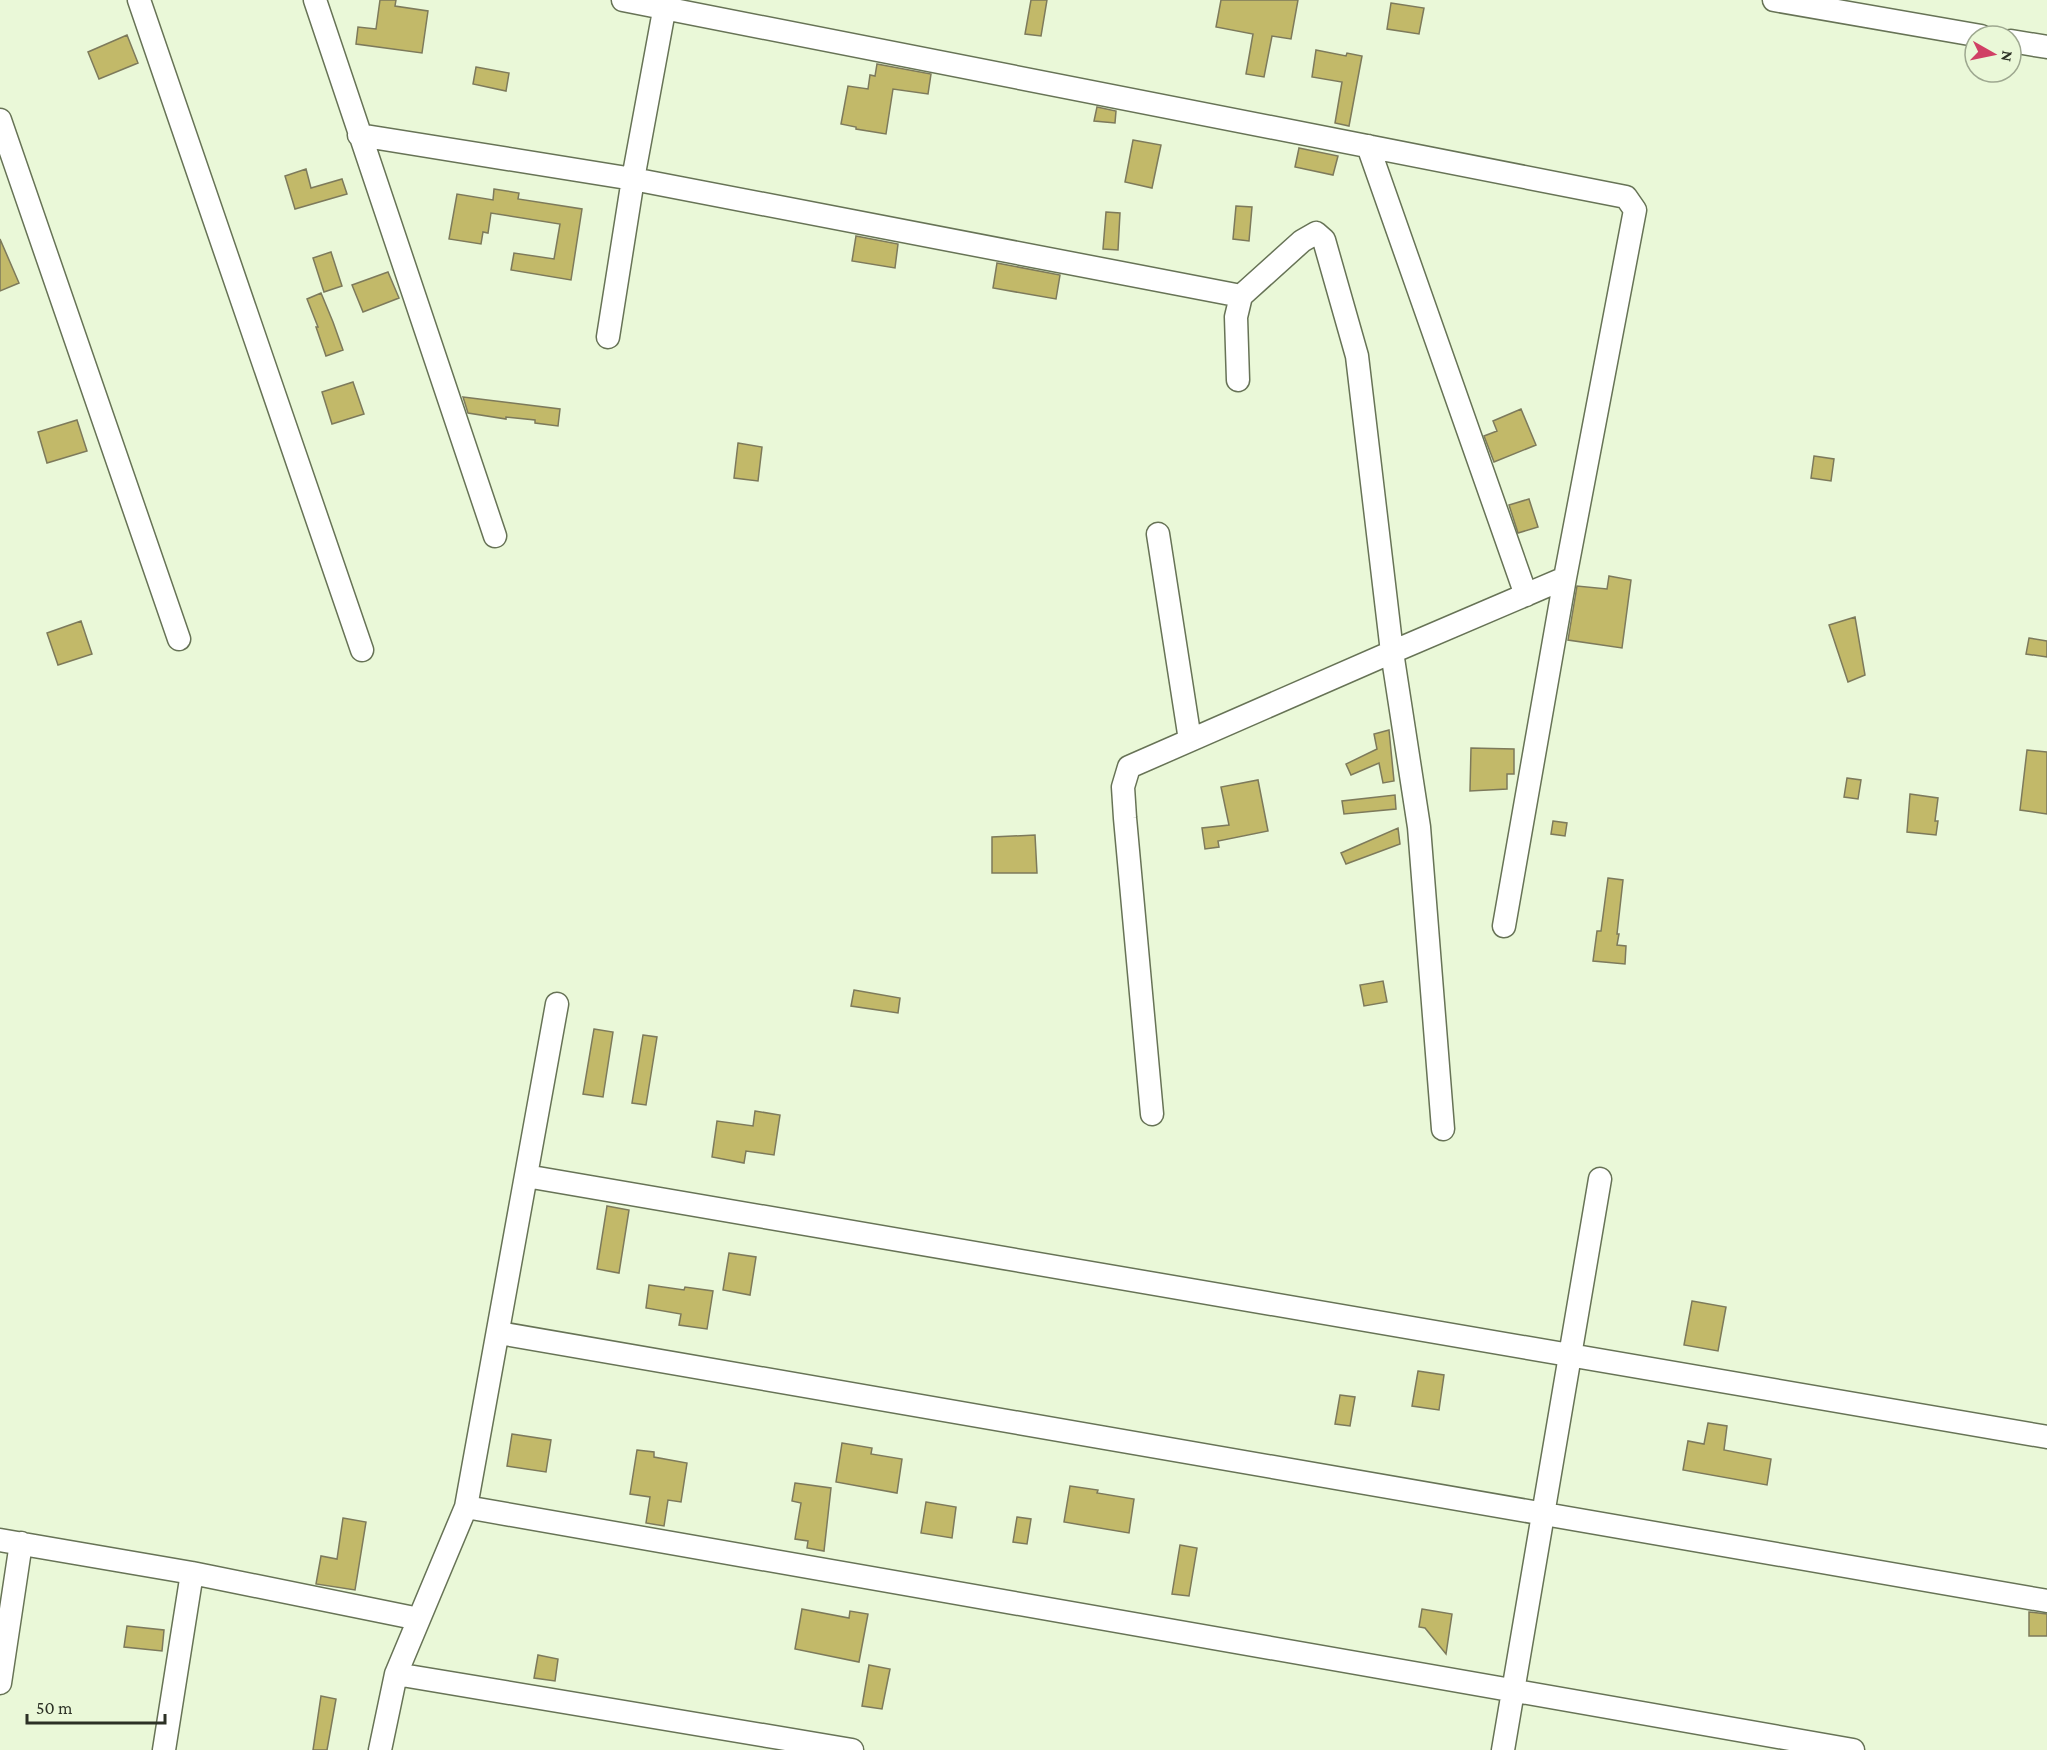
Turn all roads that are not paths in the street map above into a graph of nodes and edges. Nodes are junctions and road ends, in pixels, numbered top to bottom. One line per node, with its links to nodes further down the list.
1 (139, 0): 21 (street)
2 (315, 0): 10 (street)
3 (623, 0): 5 (street)
4 (1781, 1): 6 (street)
5 (666, 4): 11 (street); 12 (street)
6 (1963, 33)
7 (2023, 43): 8 (street)
8 (2047, 47)
9 (0, 120): 20 (street)
10 (359, 135): 12 (street); 17 (street)
11 (1368, 146): 18 (street); 19 (street)
12 (633, 179): 13 (street); 14 (street)
13 (1241, 296): 15 (street); 22 (street)
14 (608, 338)
15 (1238, 380)
16 (1158, 534): 23 (street)
17 (495, 536)
18 (1565, 578): 19 (street); 24 (street)
19 (1526, 595): 22 (street)
20 (179, 639)
21 (362, 650)
22 (1392, 652): 23 (street); 27 (street)
23 (1190, 740): 26 (street)
24 (1504, 926)
25 (557, 1004): 28 (street)
26 (1152, 1114)
27 (1443, 1129)
28 (526, 1176): 30 (street); 31 (street)
29 (1600, 1179): 31 (street)
30 (499, 1333): 33 (street); 34 (street)
31 (1570, 1356): 32 (street); 34 (street)
32 (2047, 1437)
33 (466, 1507): 38 (street); 41 (street)
34 (1543, 1514): 37 (street); 41 (street)
35 (11, 1542): 36 (street); 40 (street)
36 (192, 1574): 38 (street); 42 (street)
37 (2047, 1601)
38 (419, 1619): 39 (street)
39 (396, 1674): 43 (street); 44 (street)
40 (0, 1683)
41 (1513, 1690): 45 (street); 46 (street)
42 (164, 1750)
43 (380, 1750)
44 (852, 1750)
45 (1503, 1750)
46 (1853, 1750)

